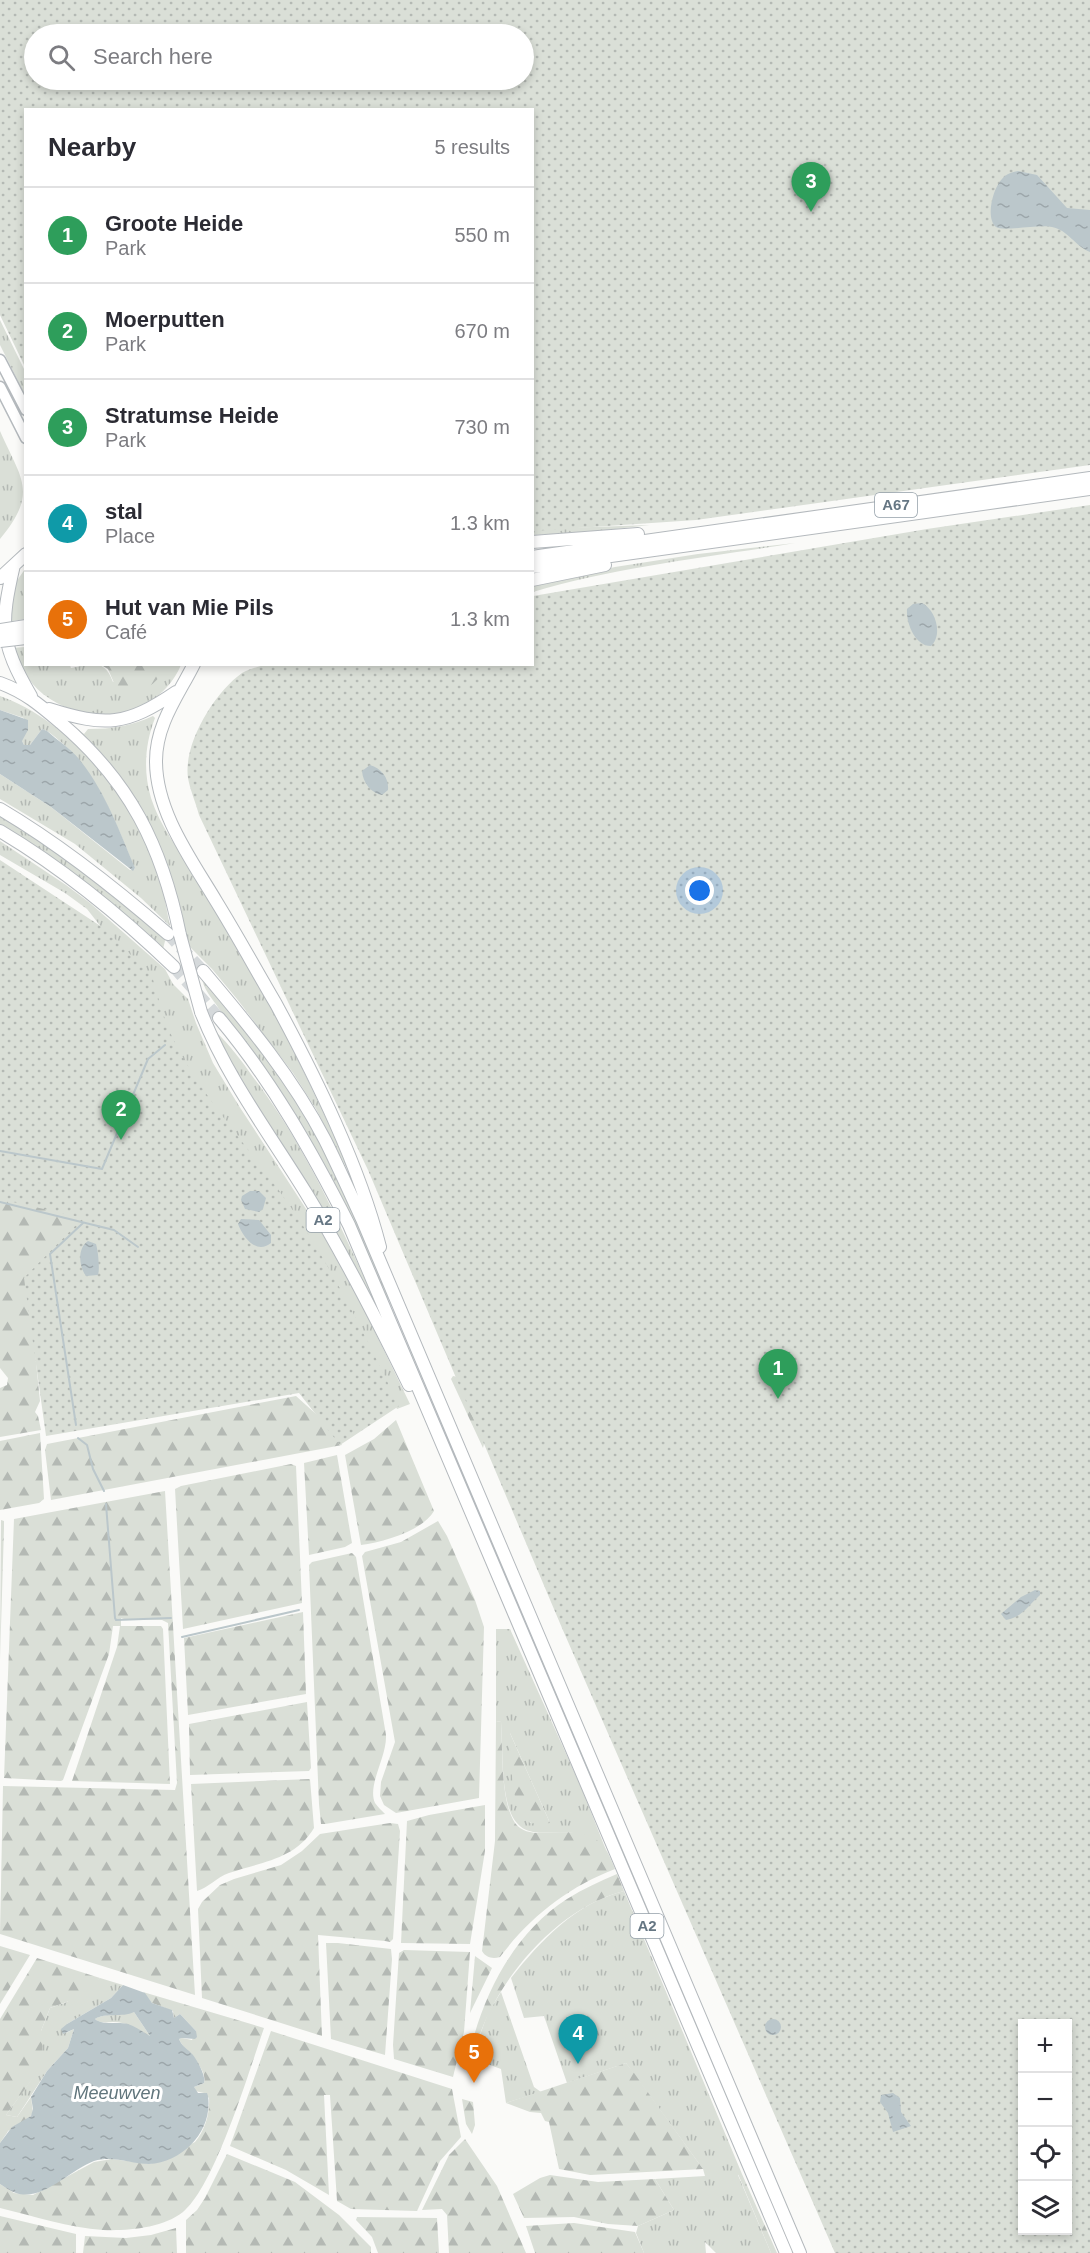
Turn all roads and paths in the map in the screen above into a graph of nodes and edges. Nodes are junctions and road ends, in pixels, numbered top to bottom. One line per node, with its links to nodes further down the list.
1 (0, 360): 3 (main road)
2 (0, 387): 4 (main road)
3 (24, 406)
4 (24, 434)
5 (1090, 478): 7 (highway, A67)
6 (1090, 489): 9 (highway, A67)
7 (702, 532): 8 (highway, A67); 10 (highway, A67)
8 (534, 542)
9 (646, 551): 12 (highway, A67); 14 (highway, A67)
10 (534, 556)
11 (22, 557): 13 (highway); 24 (highway)
12 (534, 567)
13 (0, 578)
14 (534, 580)
15 (24, 626): 16 (highway, bridge)
16 (0, 630)
17 (24, 638): 18 (highway, bridge)
18 (0, 641)
19 (193, 666): 21 (highway)
20 (203, 666): 21 (highway)
21 (186, 678): 23 (highway)
22 (0, 683): 24 (highway)
23 (179, 690): 25 (highway); 32 (highway, A2)
24 (32, 698): 25 (highway)
25 (43, 707): 28 (highway, A2)
26 (0, 809): 28 (highway)
27 (0, 831): 29 (highway)
28 (174, 934): 33 (highway, A2, bridge)
29 (174, 967)
30 (203, 971): 32 (highway, A2)
31 (219, 1018): 33 (highway, A2)
32 (390, 1286): 35 (highway, A2)
33 (437, 1432): 34 (highway, A2)
34 (786, 2253)
35 (800, 2253)

